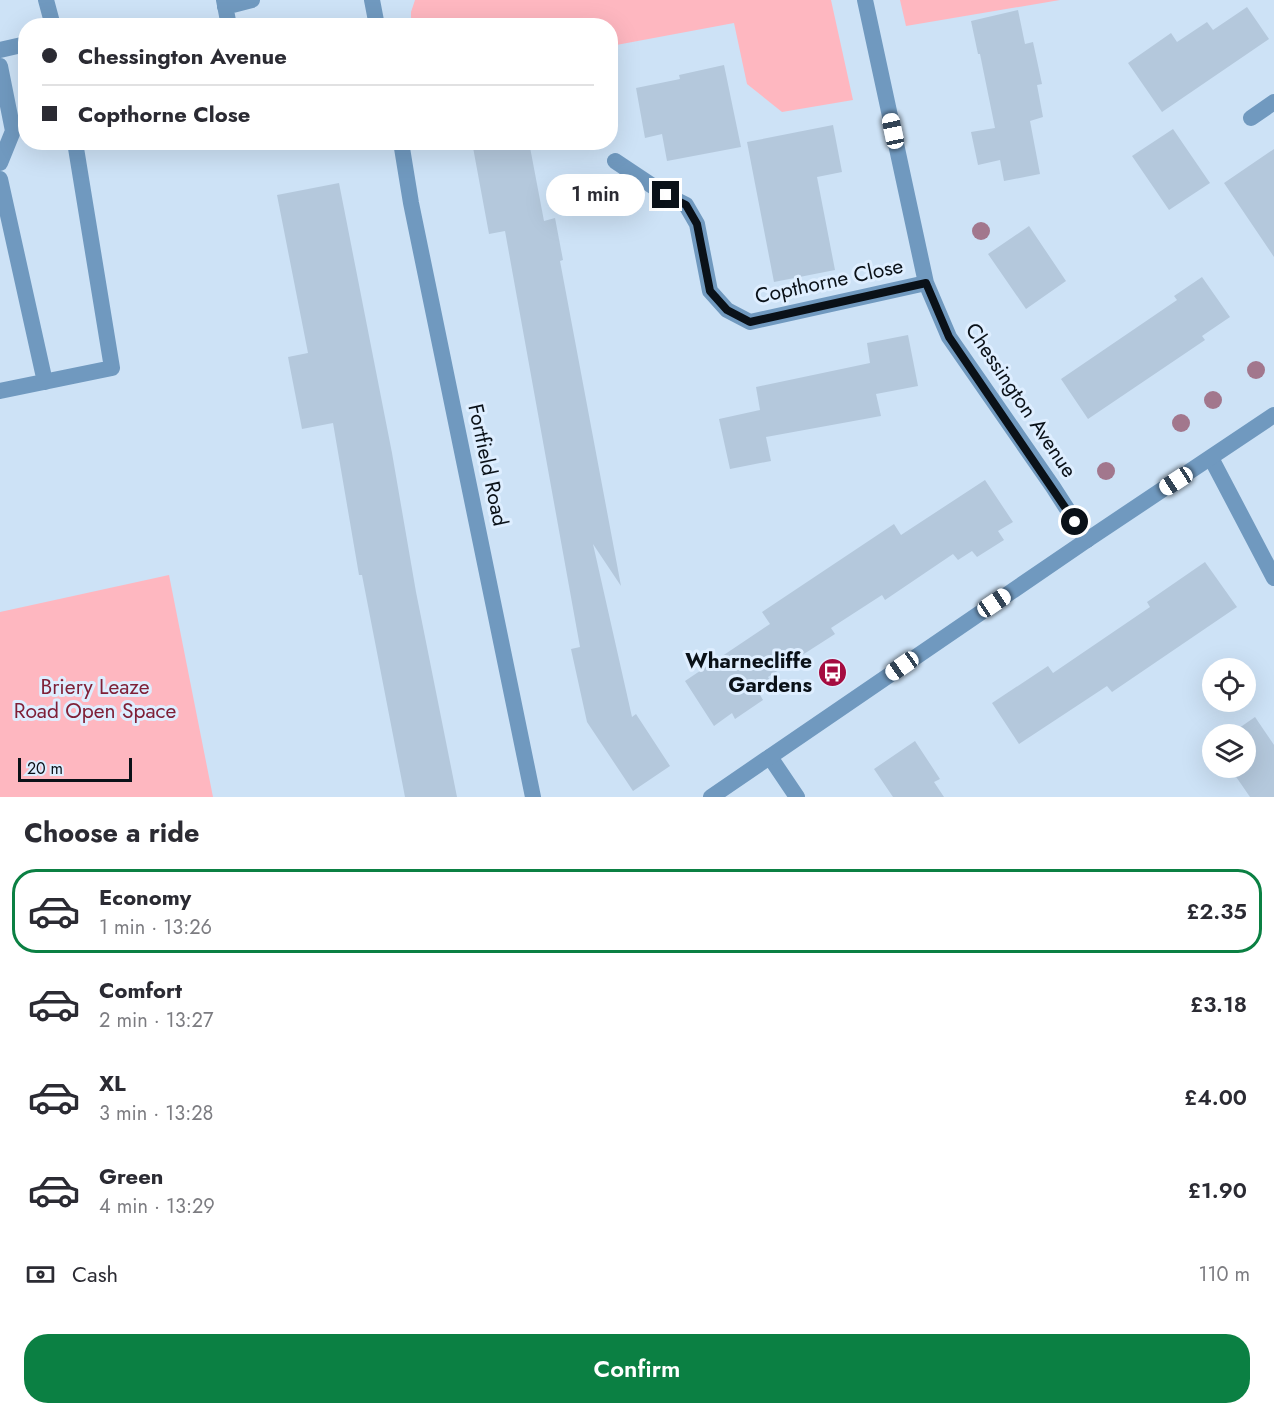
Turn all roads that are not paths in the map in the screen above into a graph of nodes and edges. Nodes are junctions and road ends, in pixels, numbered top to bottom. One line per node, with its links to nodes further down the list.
1 (46, 0): 6 (street)
2 (252, 0): 5 (street)
3 (372, 0): 8 (street)
4 (865, 0): 19 (street, Chessington Avenue)
5 (225, 3): 7 (street)
6 (52, 18)
7 (228, 18)
8 (375, 18)
9 (18, 46): 10 (street)
10 (0, 50)
11 (0, 66): 17 (street)
12 (1274, 102): 13 (street)
13 (1251, 118)
14 (76, 150): 20 (street)
15 (401, 150): 27 (street, Fortfield Road)
16 (615, 161): 19 (street, Copthorne Close)
17 (0, 163)
18 (0, 179): 20 (street)
19 (926, 283): 24 (street, Chessington Avenue)
20 (45, 382): 21 (street)
21 (0, 391)
22 (1274, 415): 23 (street)
23 (1211, 458): 24 (street); 25 (street)
24 (1086, 540): 26 (street)
25 (1274, 578)
26 (770, 757): 28 (street); 29 (street)
27 (533, 797)
28 (711, 797)
29 (797, 797)

